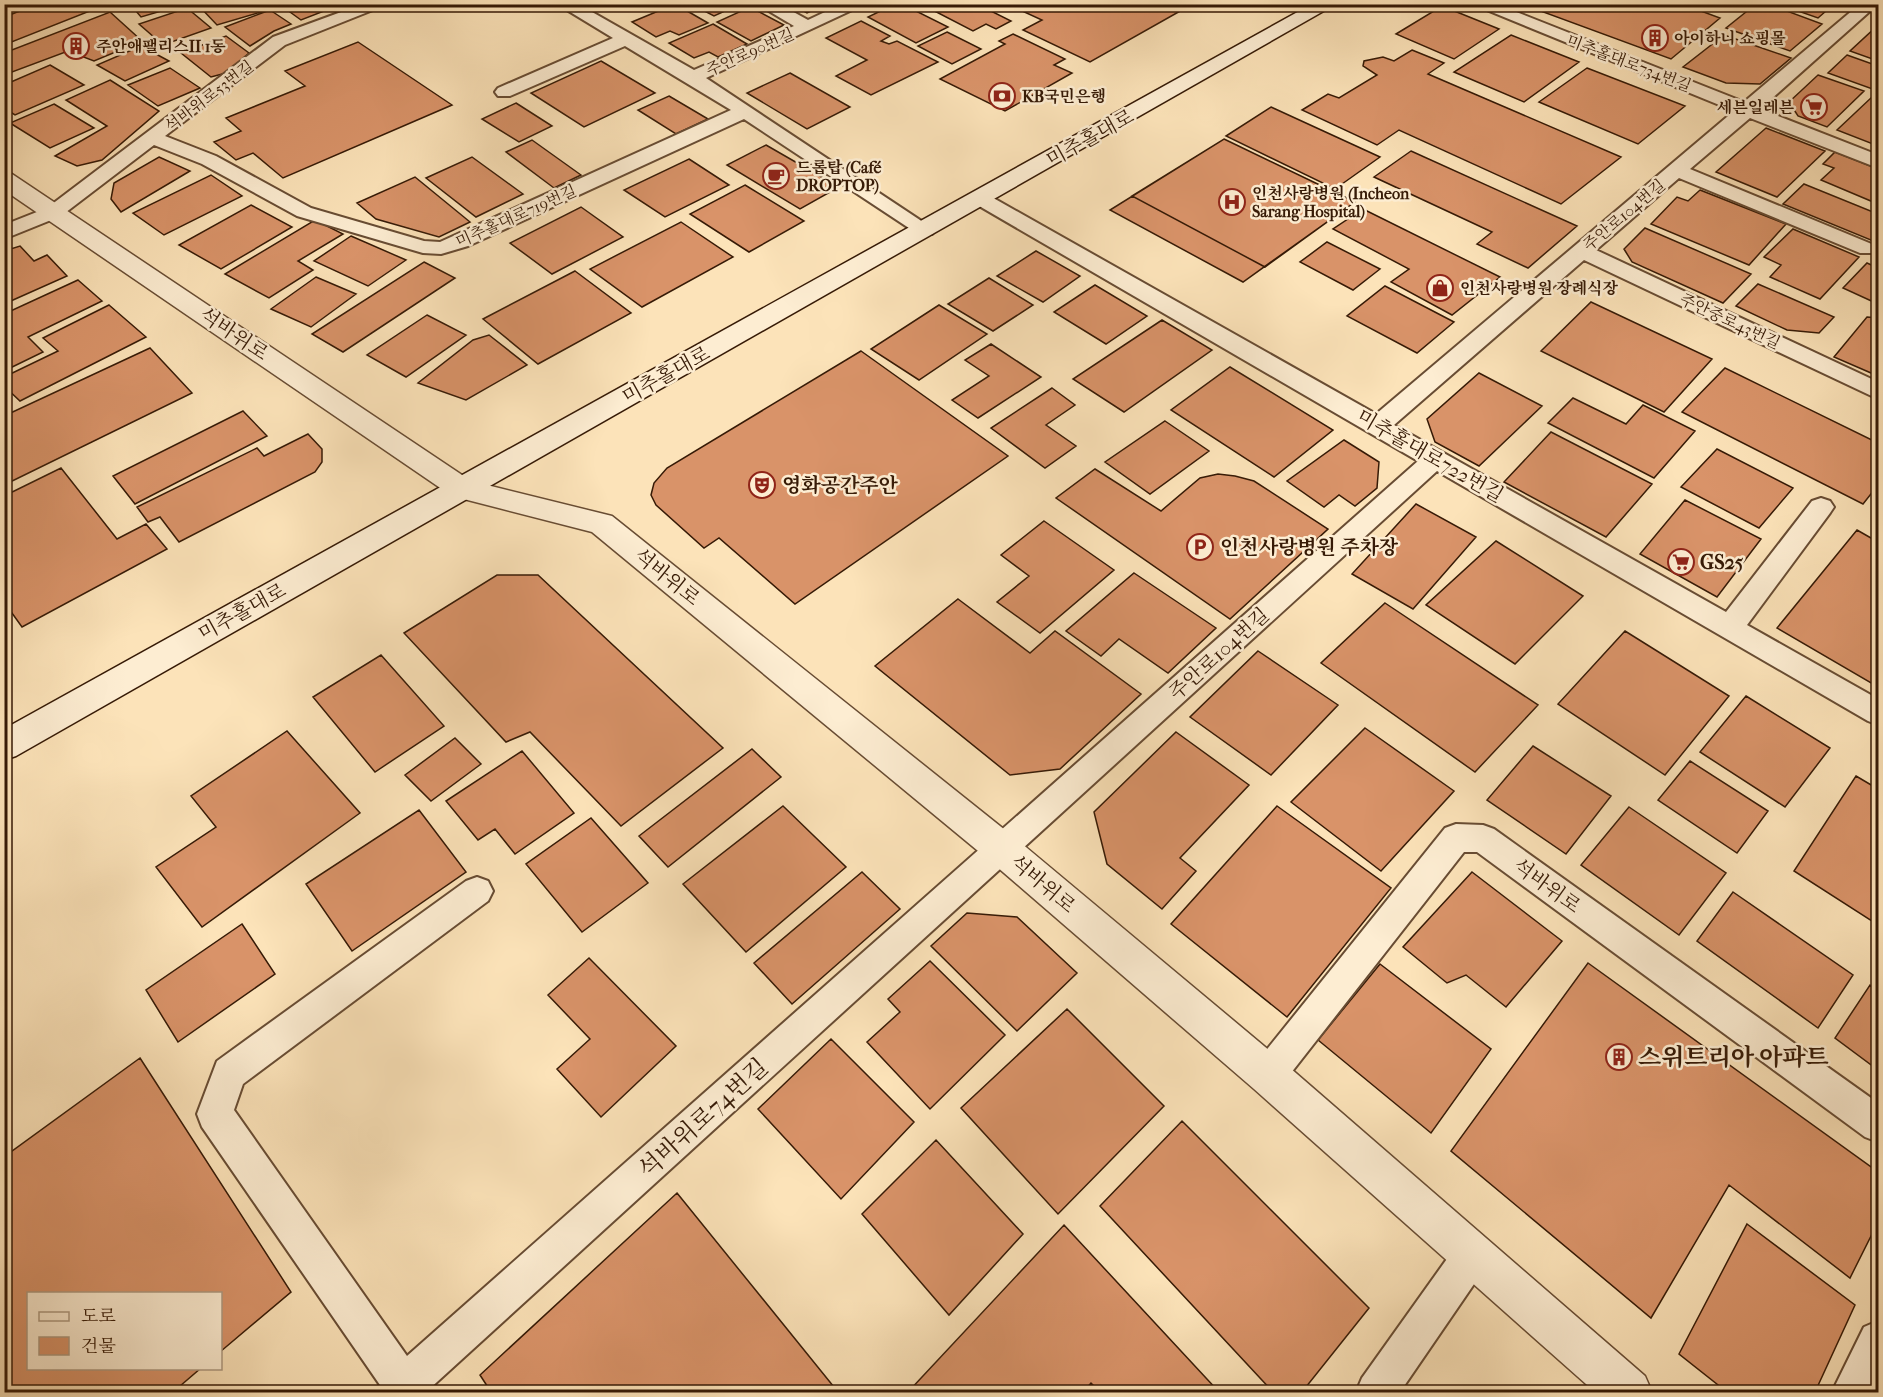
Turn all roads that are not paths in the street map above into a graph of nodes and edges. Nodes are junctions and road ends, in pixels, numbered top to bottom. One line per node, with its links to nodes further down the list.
1 (565, 4): 9 (lane)
2 (765, 4): 8 (lane, 주안로90번길)
3 (857, 4): 8 (lane, 주안로90번길)
4 (1327, 4): 18 (street, 미추홀대로)
5 (1480, 4): 12 (lane, 미추홀대로734번길)
6 (1871, 4): 12 (lane, 주안로104번길)
7 (378, 5): 14 (lane, 석바위로53번길)
8 (807, 26): 10 (lane, 주안로90번길)
9 (626, 39): 10 (lane); 11 (lane)
10 (693, 77): 13 (lane)
11 (504, 92)
12 (1747, 110): 15 (lane, 미추홀대로734번길); 16 (lane, 주안로104번길)
13 (743, 112): 14 (lane, 미추홀대로719번길); 20 (lane)
14 (152, 138): 19 (lane, 석바위로53번길)
15 (1878, 162)
16 (1677, 170): 22 (lane); 23 (lane, 주안로104번길)
17 (4, 179): 19 (street, 석바위로)
18 (981, 199): 20 (street, 미추홀대로); 25 (lane, 미추홀대로722번길)
19 (54, 212): 21 (lane, 석바위로53번길); 27 (street, 석바위로)
20 (925, 230): 27 (street, 미추홀대로)
21 (4, 233)
22 (1866, 249)
23 (1581, 251): 24 (lane, 주안중로43번길); 25 (lane, 주안로104번길)
24 (1878, 391)
25 (1377, 426): 26 (lane, 미추홀대로722번길)
26 (1435, 459): 29 (lane, 미추홀대로722번길); 32 (lane, 주안로104번길)
27 (462, 489): 31 (street, 미추홀대로); 32 (street, 석바위로)
28 (1821, 507): 29 (lane)
29 (1730, 628): 30 (lane, 미추홀대로722번길)
30 (1878, 713)
31 (4, 746)
32 (1002, 849): 34 (street, 석바위로); 38 (lane, 석바위로74번길)
33 (477, 891): 38 (lane, 석바위로74번길)
34 (1268, 1075): 35 (lane, 석바위로); 36 (street, 석바위로)
35 (1878, 1124)
36 (1472, 1255): 39 (lane); 40 (street, 석바위로)
37 (1878, 1341): 41 (lane)
38 (401, 1389)
39 (1376, 1392)
40 (1629, 1392)
41 (1852, 1392)

